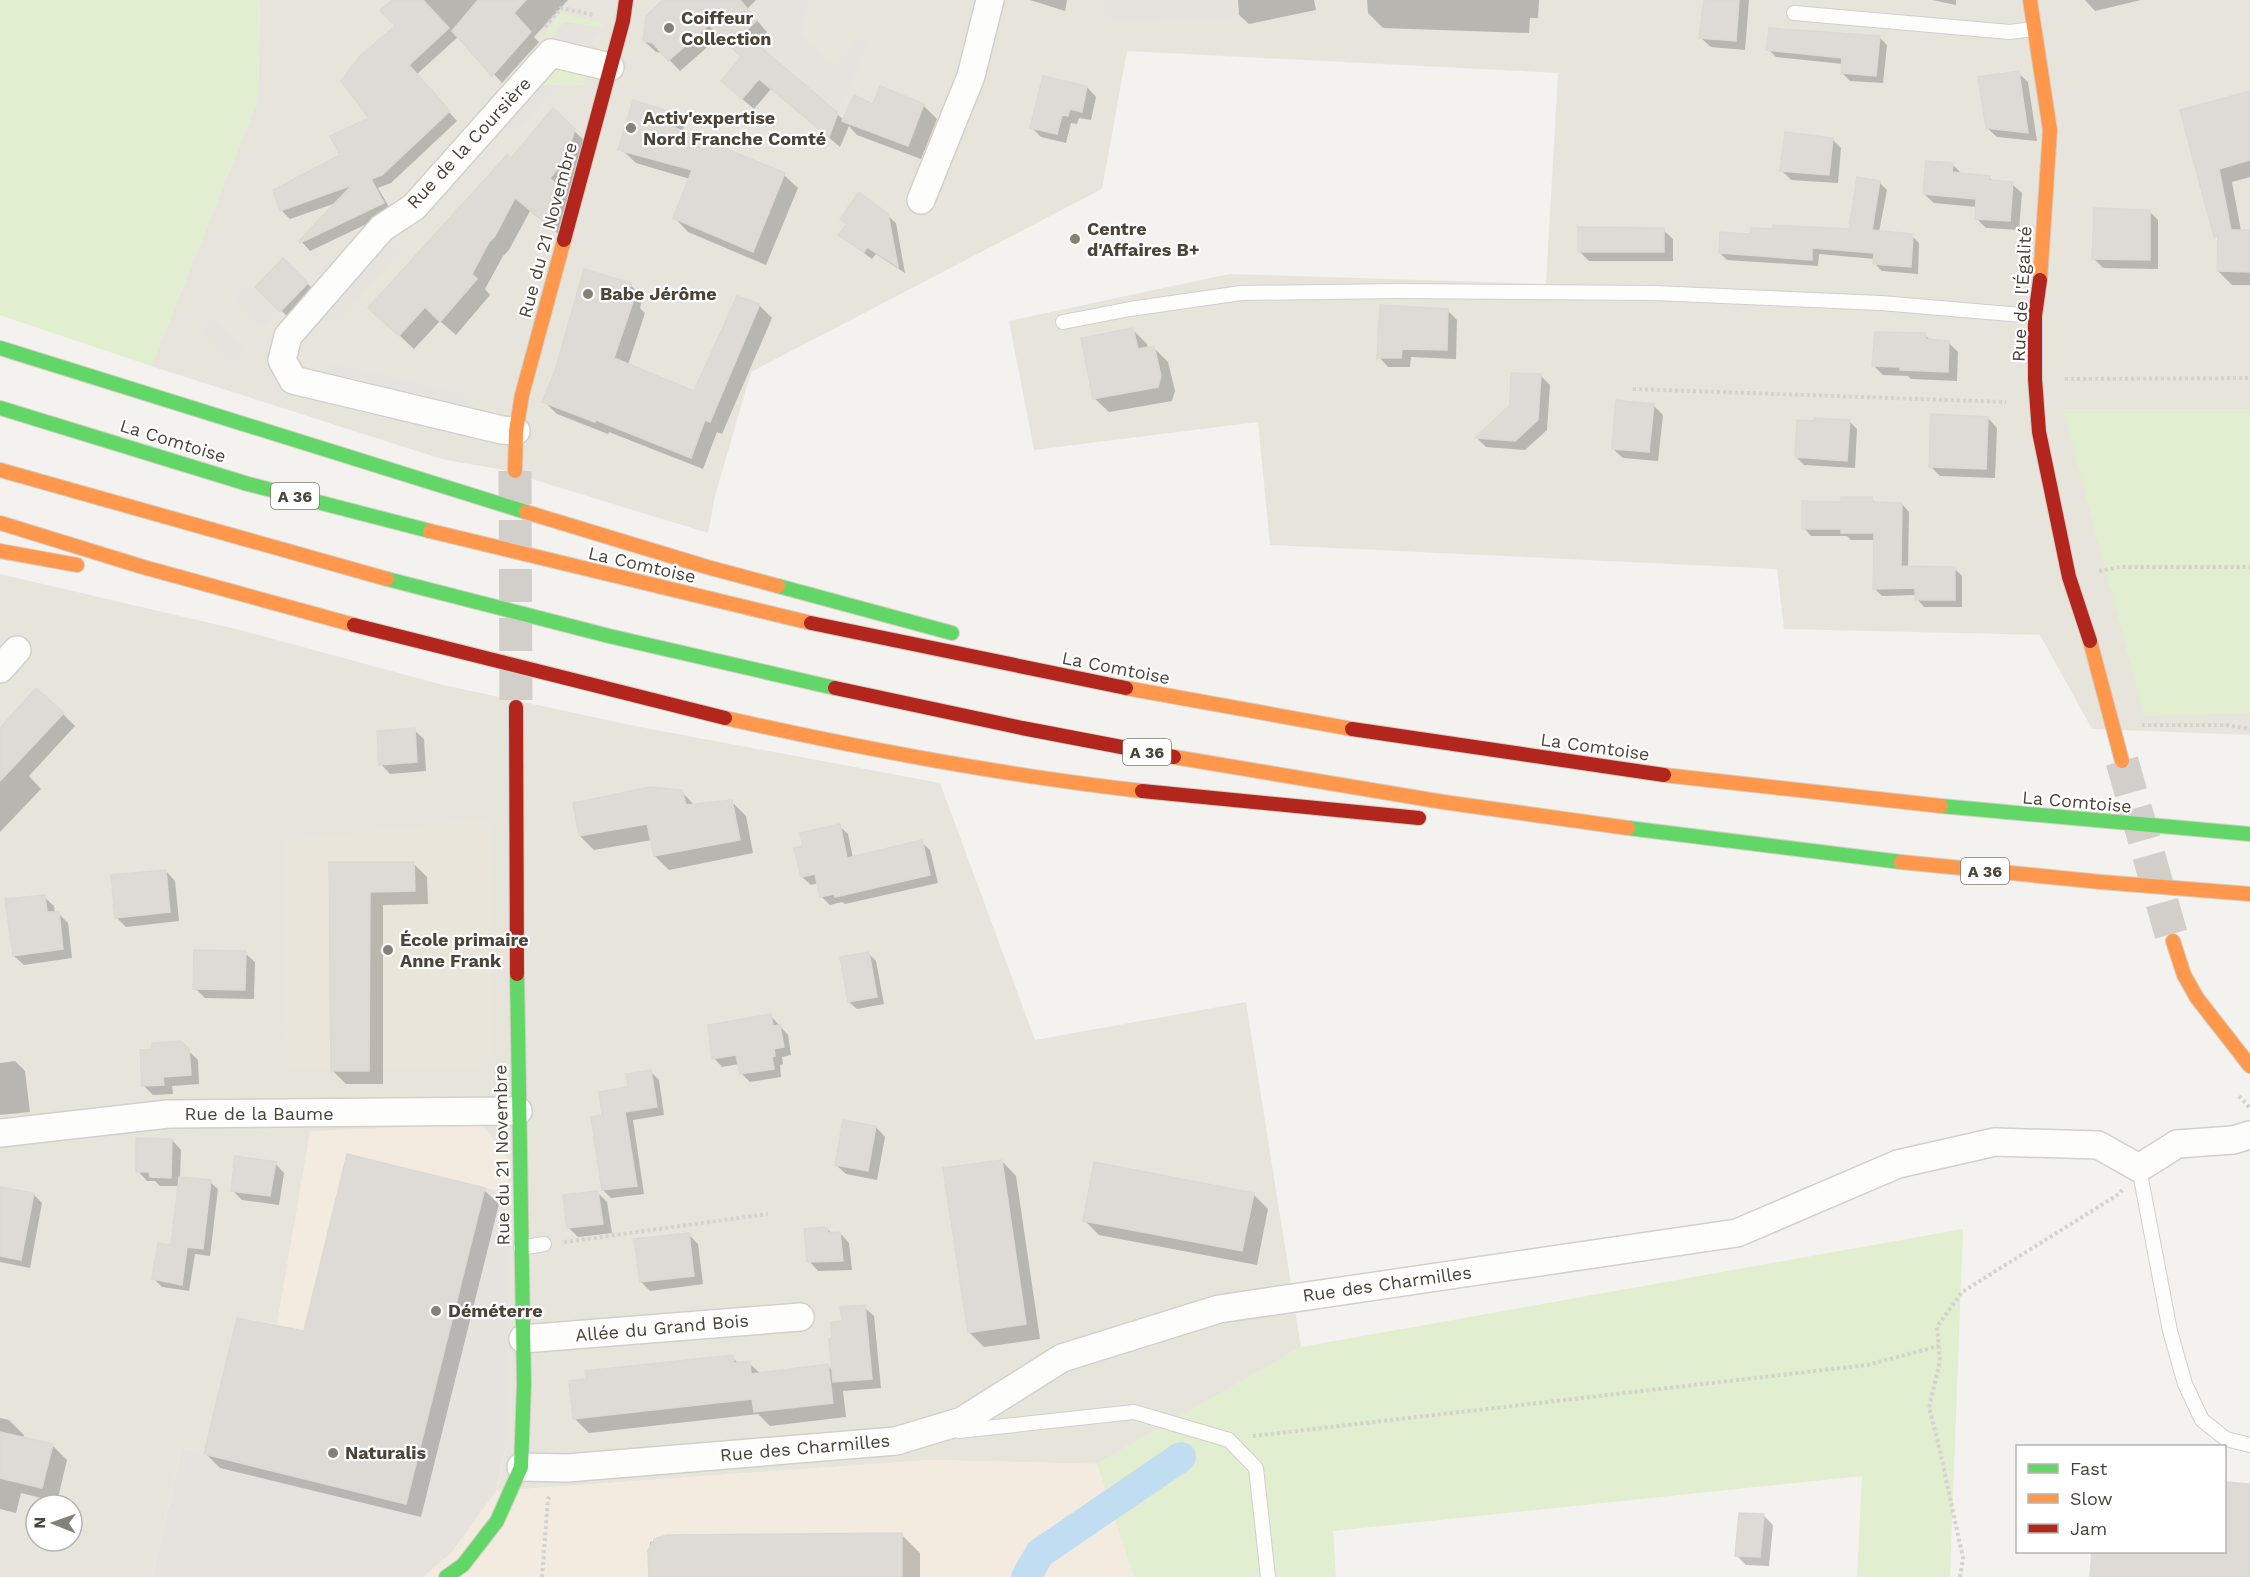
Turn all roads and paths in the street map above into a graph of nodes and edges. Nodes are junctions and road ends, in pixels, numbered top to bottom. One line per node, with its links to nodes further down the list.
1 (626, 0): 6 (main road, Rue du 21 Novembre)
2 (990, 0): 7 (street)
3 (2030, 0): 5 (main road, Rue de l'Égalité)
4 (1794, 13): 5 (lane)
5 (2034, 29): 8 (main road, Rue de l'Égalité)
6 (610, 68): 16 (main road, Rue du 21 Novembre); 16 (street, Rue de la Coursière)
7 (921, 200)
8 (2035, 316): 9 (lane); 12 (main road, Rue de l'Égalité)
9 (1063, 322)
10 (0, 348): 26 (main road)
11 (2250, 378): 12 (path)
12 (2035, 379): 14 (main road, Rue de l'Égalité)
13 (1633, 389): 14 (path)
14 (2037, 403): 24 (main road, Rue de l'Égalité)
15 (0, 408): 29 (main road, La Comtoise / A 36)
16 (516, 431): 18 (main road, Rue du 21 Novembre)
17 (0, 470): 36 (main road, A 36)
18 (515, 471)
19 (0, 523): 25 (main road)
20 (0, 551): 22 (main road)
21 (2250, 567): 24 (path)
22 (91, 568)
23 (113, 572): 25 (main road)
24 (2069, 577): 30 (main road, Rue de l'Égalité)
25 (227, 592): 33 (main road)
26 (961, 635)
27 (1042, 657): 29 (main road)
28 (516, 707): 40 (main road, Rue du 21 Novembre)
29 (1238, 709): 35 (main road, La Comtoise / A 36)
30 (2111, 725): 31 (path); 32 (main road, Rue de l'Égalité)
31 (2250, 729)
32 (2122, 761)
33 (1428, 818)
34 (1498, 824): 36 (main road)
35 (2250, 834)
36 (1720, 841): 37 (main road, A 36)
37 (2250, 894)
38 (2175, 945): 39 (main road)
39 (2250, 1066)
40 (518, 1111): 41 (street, Rue de la Baume); 46 (main road, Rue du 21 Novembre)
41 (0, 1133)
42 (2250, 1135): 43 (street)
43 (2139, 1168): 49 (path); 50 (street, Rue des Charmilles); 52 (lane)
44 (768, 1214): 45 (path)
45 (544, 1244): 46 (lane)
46 (521, 1248): 48 (main road, Rue du 21 Novembre)
47 (800, 1317): 48 (street, Allée du Grand Bois)
48 (523, 1339): 53 (main road, Rue du 21 Novembre)
49 (1939, 1346): 51 (path); 58 (path)
50 (916, 1435): 51 (lane); 54 (street, Rue des Charmilles)
51 (1229, 1440): 57 (lane)
52 (2250, 1445)
53 (521, 1467): 54 (street, Rue des Charmilles); 55 (main road, Rue du 21 Novembre)
54 (567, 1468): 56 (path)
55 (460, 1573)
56 (542, 1577)
57 (1268, 1577)
58 (1960, 1577)

